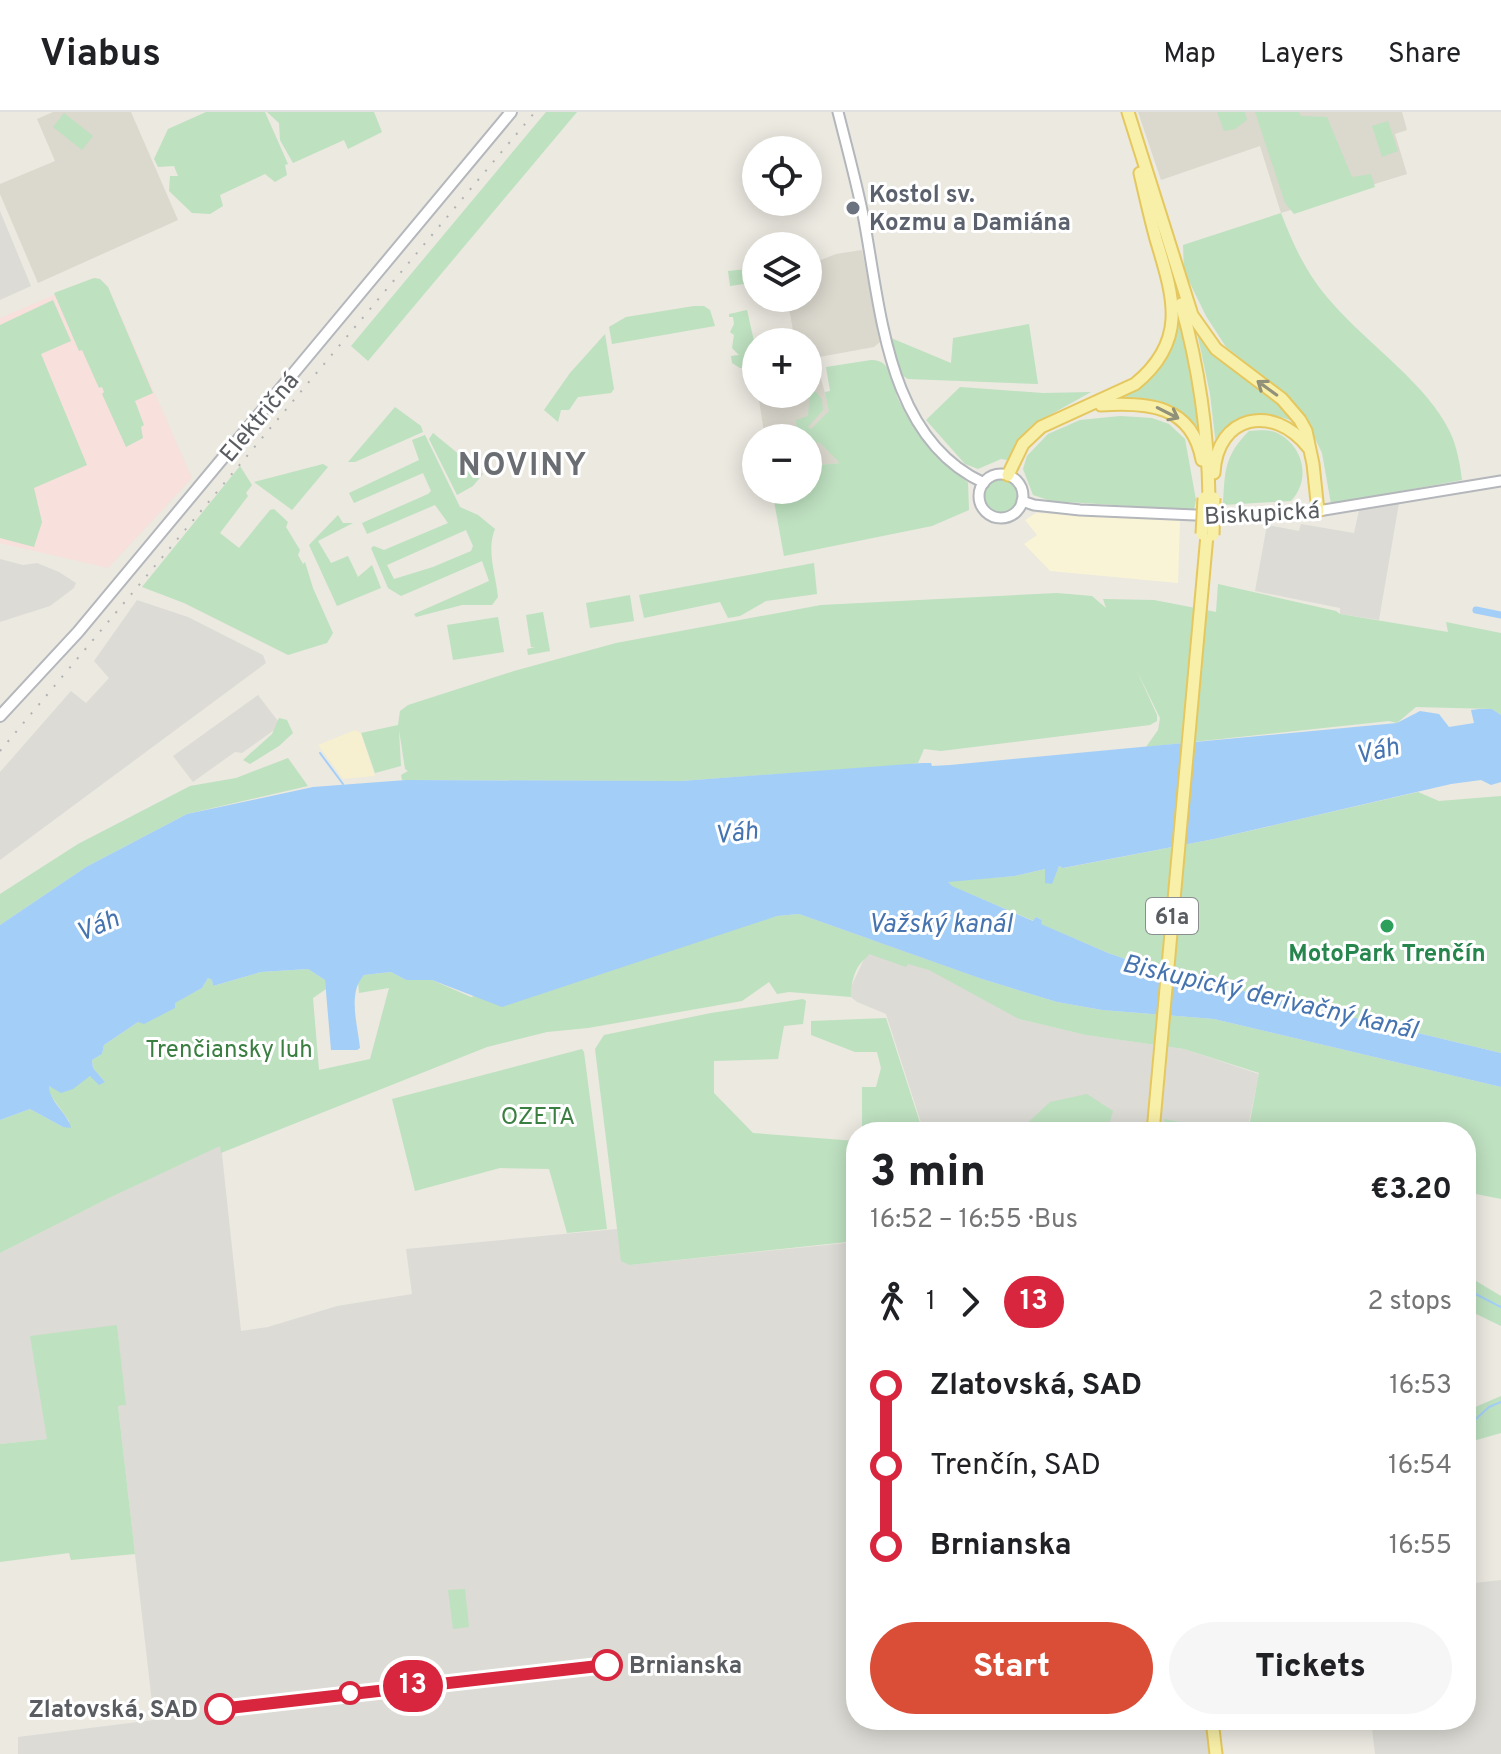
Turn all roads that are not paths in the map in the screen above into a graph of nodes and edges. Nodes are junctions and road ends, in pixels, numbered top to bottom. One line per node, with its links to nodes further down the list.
1 (511, 112): 14 (main road, Električná)
2 (838, 112): 9 (street)
3 (1126, 112): 4 (main road, 61a); 6 (main road, one-way to 3)
4 (1138, 161): 5 (main road, 61a); 10 (main road, 61a)
5 (1092, 405): 7 (main road, 61a); 10 (main road, 61a, one-way to 10)
6 (1310, 450): 10 (main road, 61a); 12 (main road)
7 (1008, 475): 9 (street); 11 (street)
8 (1501, 481): 12 (street, Biskupická)
9 (984, 483): 11 (street)
10 (1209, 498): 13 (main road, 61a, bridge)
11 (1022, 501): 12 (street, Biskupická)
12 (1318, 511)
13 (1203, 581): 15 (main road, 61a); 15 (main road, 61a)
14 (0, 716)
15 (1186, 769): 16 (main road, 61a)
16 (1153, 1122)
17 (1213, 1730): 18 (main road)
18 (1216, 1754)

